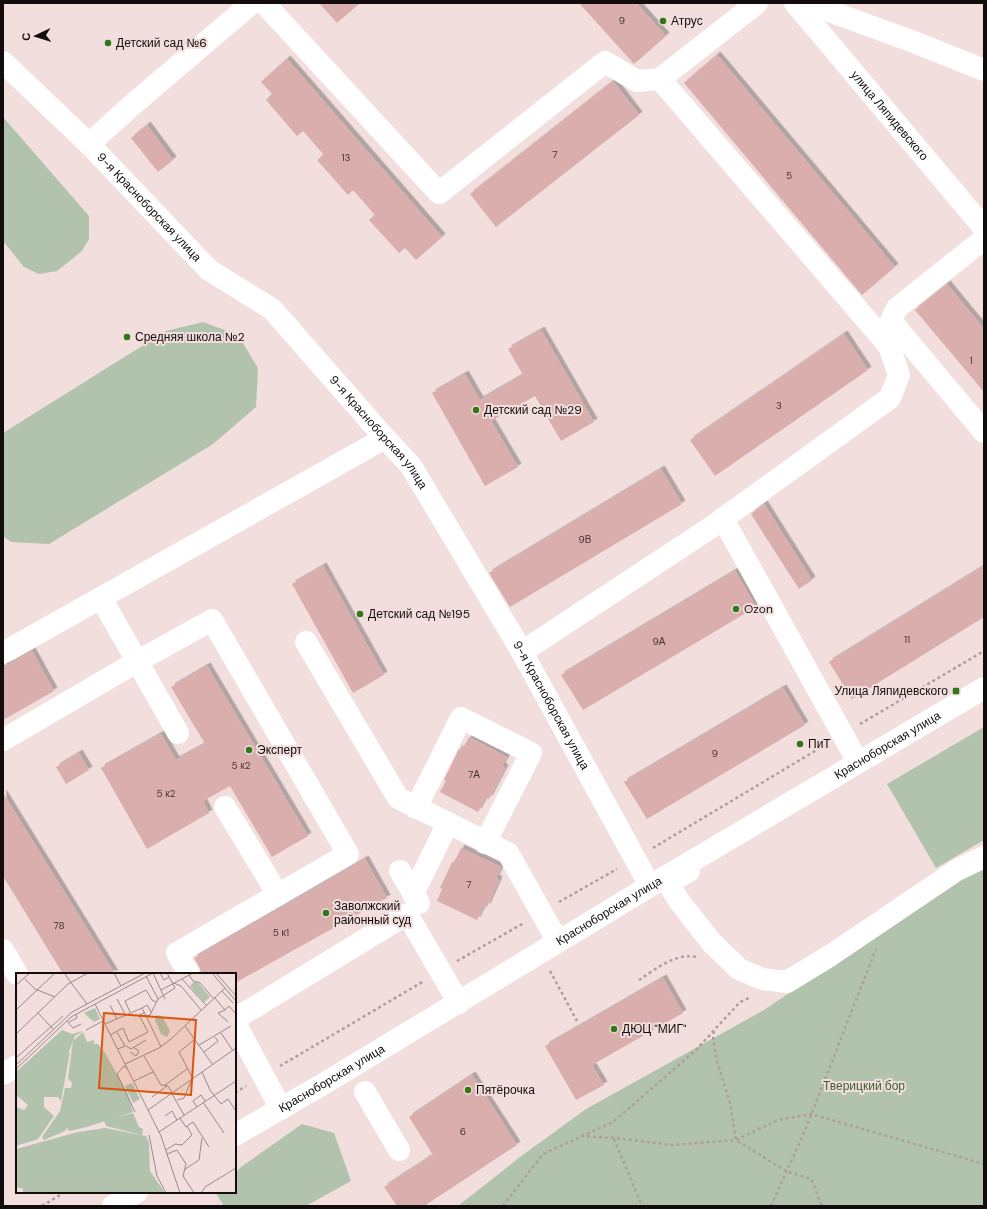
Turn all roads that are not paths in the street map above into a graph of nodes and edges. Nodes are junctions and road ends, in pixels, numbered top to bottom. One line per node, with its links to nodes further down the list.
1 (252, 3): 9 (street)
2 (264, 3): 8 (street)
3 (756, 3): 8 (street)
4 (795, 3): 10 (street, улица Ляпидевского)
5 (807, 3): 7 (street)
6 (3, 62): 9 (street, 9-я Красноборская улица)
7 (984, 70)
8 (660, 79): 13 (street)
9 (89, 144): 15 (street, 9-я Красноборская улица)
10 (984, 228)
11 (984, 239): 12 (street)
12 (891, 321): 13 (street); 14 (street)
13 (889, 346): 16 (street)
14 (984, 432)
15 (385, 438): 17 (street); 19 (street, 9-я Красноборская улица)
16 (723, 519): 19 (street); 25 (street)
17 (101, 598): 20 (street); 21 (street)
18 (306, 642): 27 (street)
19 (522, 652): 33 (street, 9-я Красноборская улица)
20 (3, 653)
21 (138, 661): 23 (street); 24 (street); 34 (street)
22 (984, 688): 25 (street, Красноборская улица)
23 (178, 734)
24 (3, 740)
25 (858, 762): 28 (street, Красноборская улица)
26 (225, 807): 34 (street)
27 (416, 808): 29 (street); 30 (street)
28 (759, 821): 31 (street); 33 (street, Красноборская улица)
29 (448, 823): 30 (street); 35 (street)
30 (485, 843): 36 (street)
31 (984, 856)
32 (400, 871): 35 (street)
33 (650, 886): 36 (street, Красноборская улица)
34 (278, 895): 39 (street)
35 (410, 904): 40 (street); 41 (street)
36 (549, 947): 40 (street, Красноборская улица)
37 (3, 950): 38 (street)
38 (16, 973)
39 (188, 973)
40 (459, 1002): 46 (street, Красноборская улица)
41 (236, 1018)
42 (236, 1025): 46 (street)
43 (16, 1067): 44 (street)
44 (3, 1074)
45 (365, 1092): 48 (street)
46 (281, 1108): 47 (street, Красноборская улица)
47 (236, 1134)
48 (399, 1150)
49 (134, 1193): 50 (street)
50 (113, 1206)

